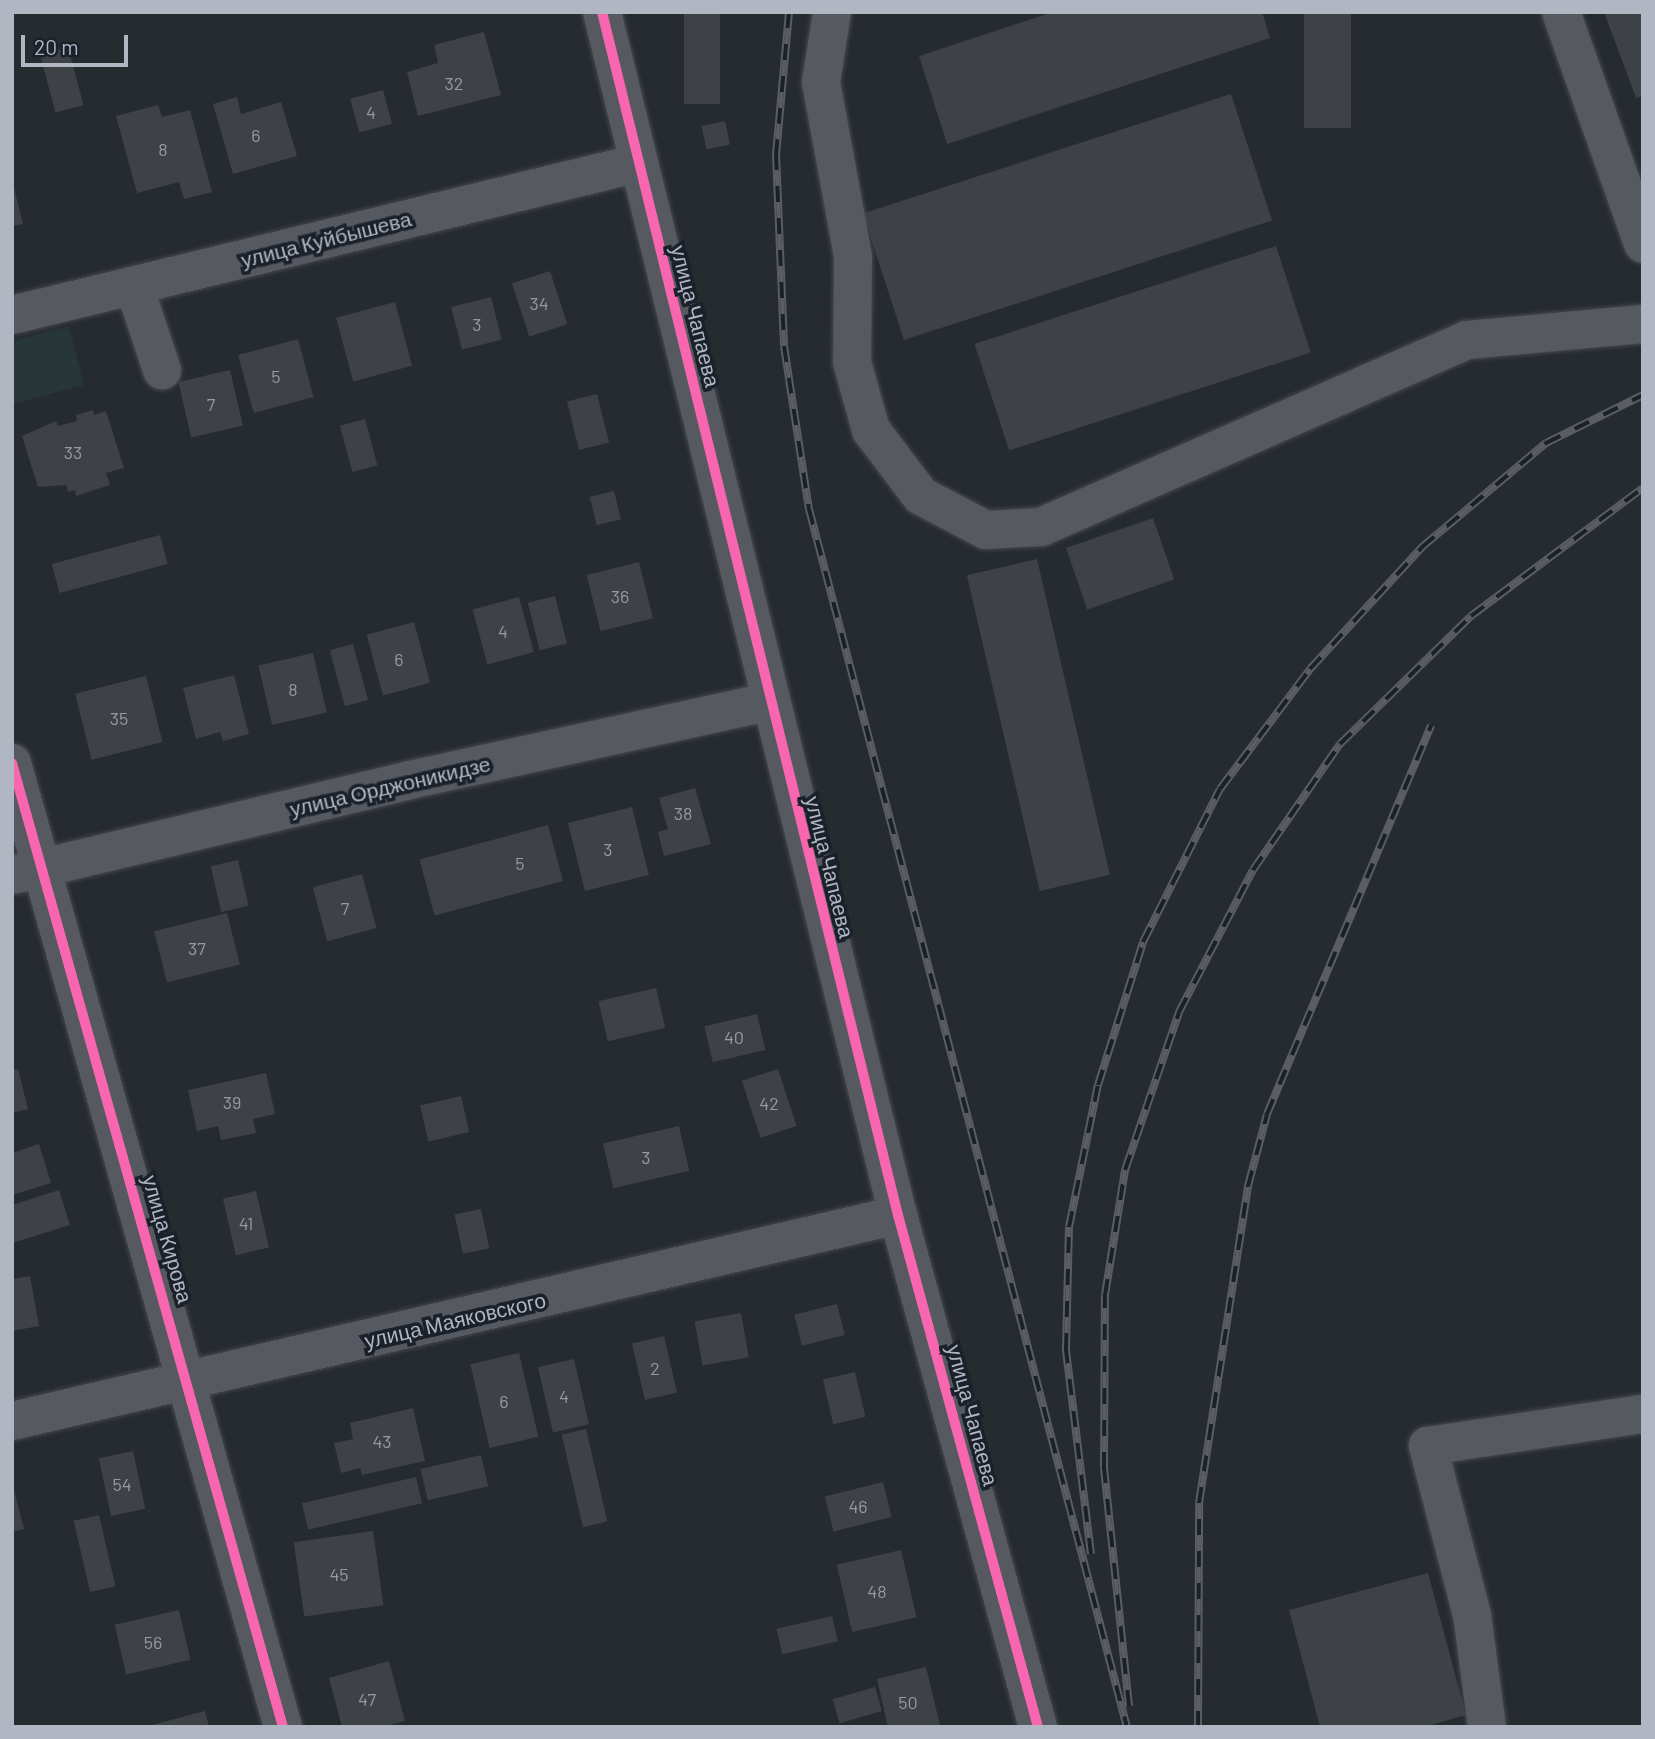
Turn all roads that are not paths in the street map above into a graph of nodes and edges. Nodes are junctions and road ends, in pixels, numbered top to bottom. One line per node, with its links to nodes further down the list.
1 (602, 12): 4 (street, улица Чапаева)
2 (832, 12): 8 (street)
3 (1561, 12): 5 (street)
4 (639, 163): 6 (street, улица Куйбышева); 10 (street, улица Чапаева)
5 (1643, 243)
6 (134, 286): 7 (street, улица Куйбышева); 9 (street)
7 (12, 315)
8 (1643, 324)
9 (162, 370)
10 (769, 702): 12 (street, улица Орджоникидзе); 13 (street, улица Чапаева)
11 (12, 763): 12 (street, улица Кирова)
12 (27, 871): 14 (street, улица Кирова)
13 (898, 1215): 14 (street, улица Маяковского); 18 (street, улица Чапаева)
14 (188, 1384): 16 (street, улица Маяковского); 17 (street, улица Кирова)
15 (1643, 1414): 19 (street)
16 (12, 1421)
17 (283, 1727)
18 (1038, 1727)
19 (1488, 1727)

